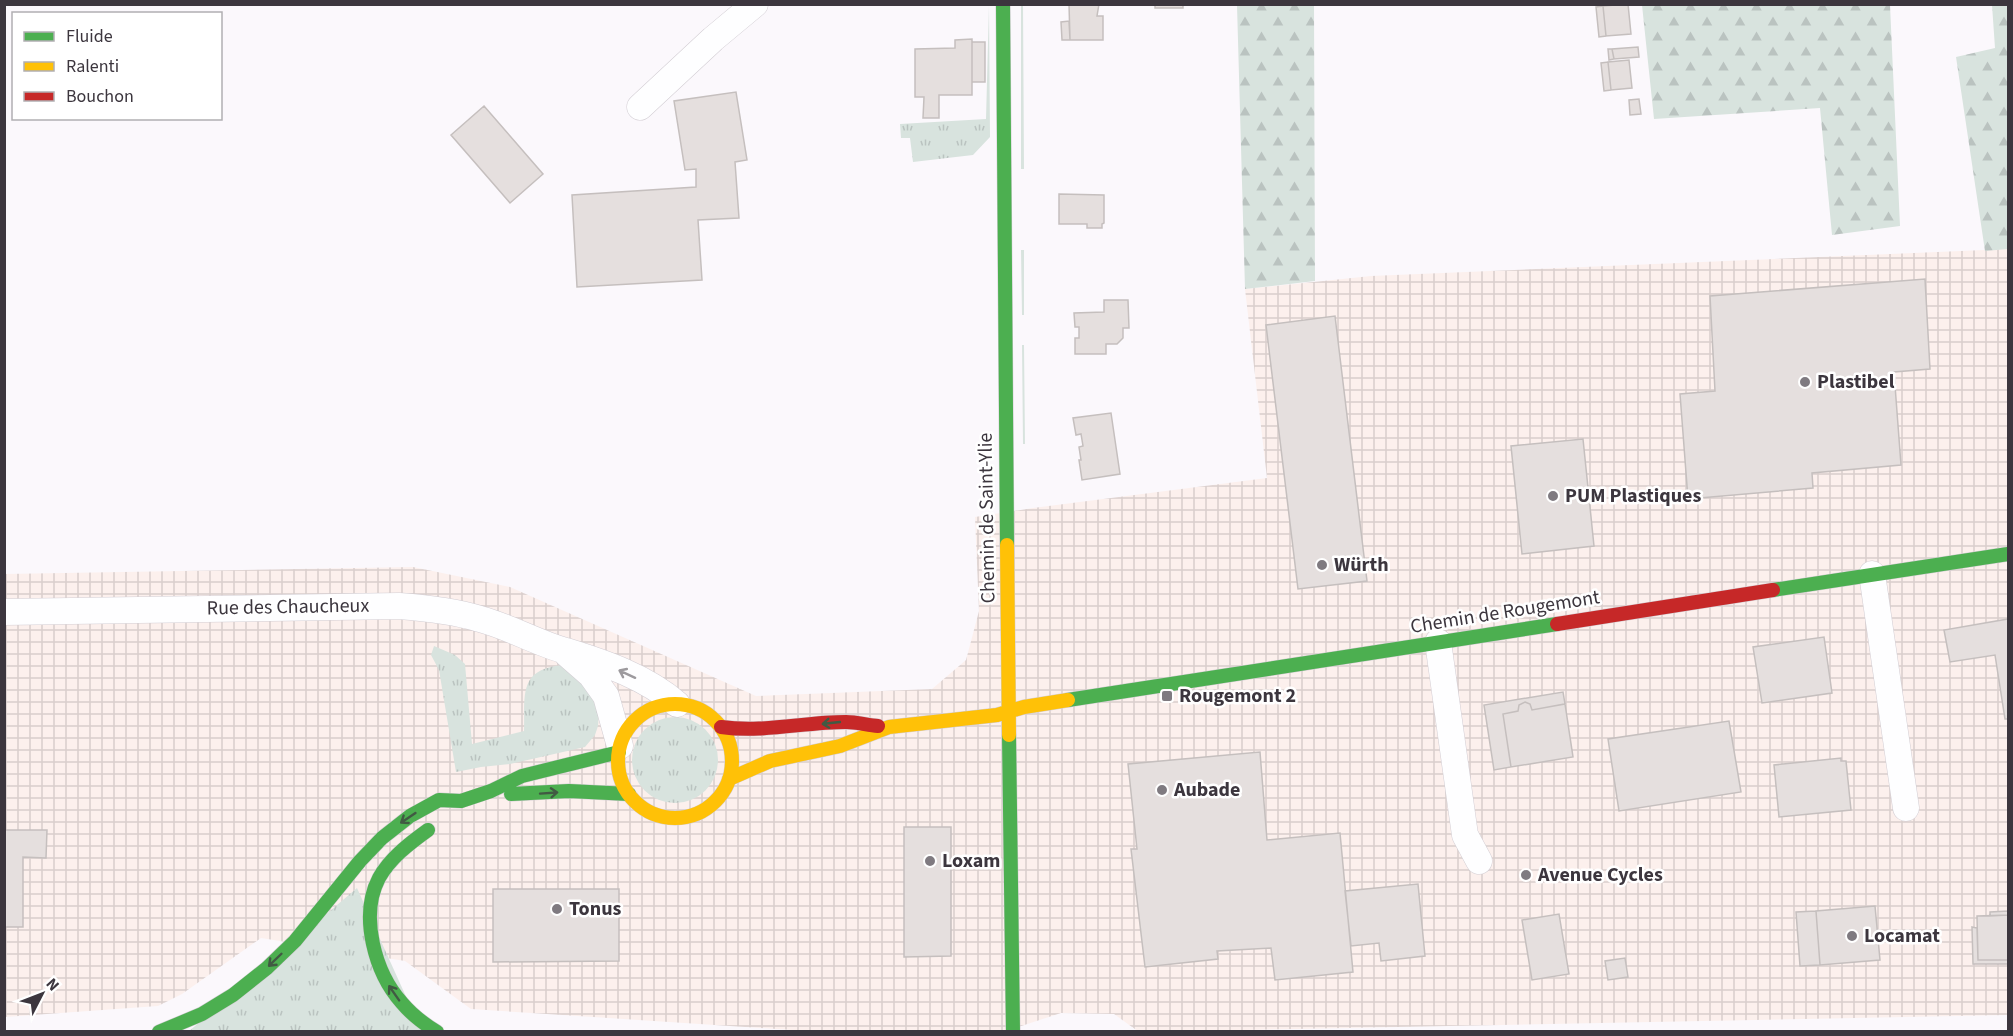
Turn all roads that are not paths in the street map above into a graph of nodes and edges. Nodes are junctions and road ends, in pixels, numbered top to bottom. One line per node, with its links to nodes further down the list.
1 (755, 4): 3 (street)
2 (1004, 4): 10 (street, Chemin de Saint-Ylie)
3 (640, 107)
4 (2008, 554): 5 (street, Chemin de Rougemont)
5 (1872, 574): 7 (street, Chemin de Rougemont); 18 (street)
6 (4, 612): 8 (street, Rue des Chaucheux)
7 (1438, 642): 10 (street, Chemin de Rougemont); 21 (street)
8 (565, 651): 9 (street, Rue des Chaucheux, one-way to 8); 13 (street, Rue des Chaucheux)
9 (677, 704): 11 (street); 13 (street)
10 (1009, 711): 12 (street, Chemin de Rougemont); 24 (street, Chemin de Saint-Ylie)
11 (721, 727): 12 (street, one-way to 11); 14 (street)
12 (889, 728): 14 (street)
13 (620, 749): 15 (street); 16 (street)
14 (729, 779): 16 (street)
15 (491, 791): 16 (street, one-way to 16); 17 (street)
16 (629, 794)
17 (461, 801): 19 (street); 22 (street, one-way to 22)
18 (1906, 808)
19 (449, 813)
20 (436, 825): 23 (street, one-way to 20)
21 (1479, 861)
22 (159, 1032)
23 (437, 1032)
24 (1013, 1032)

